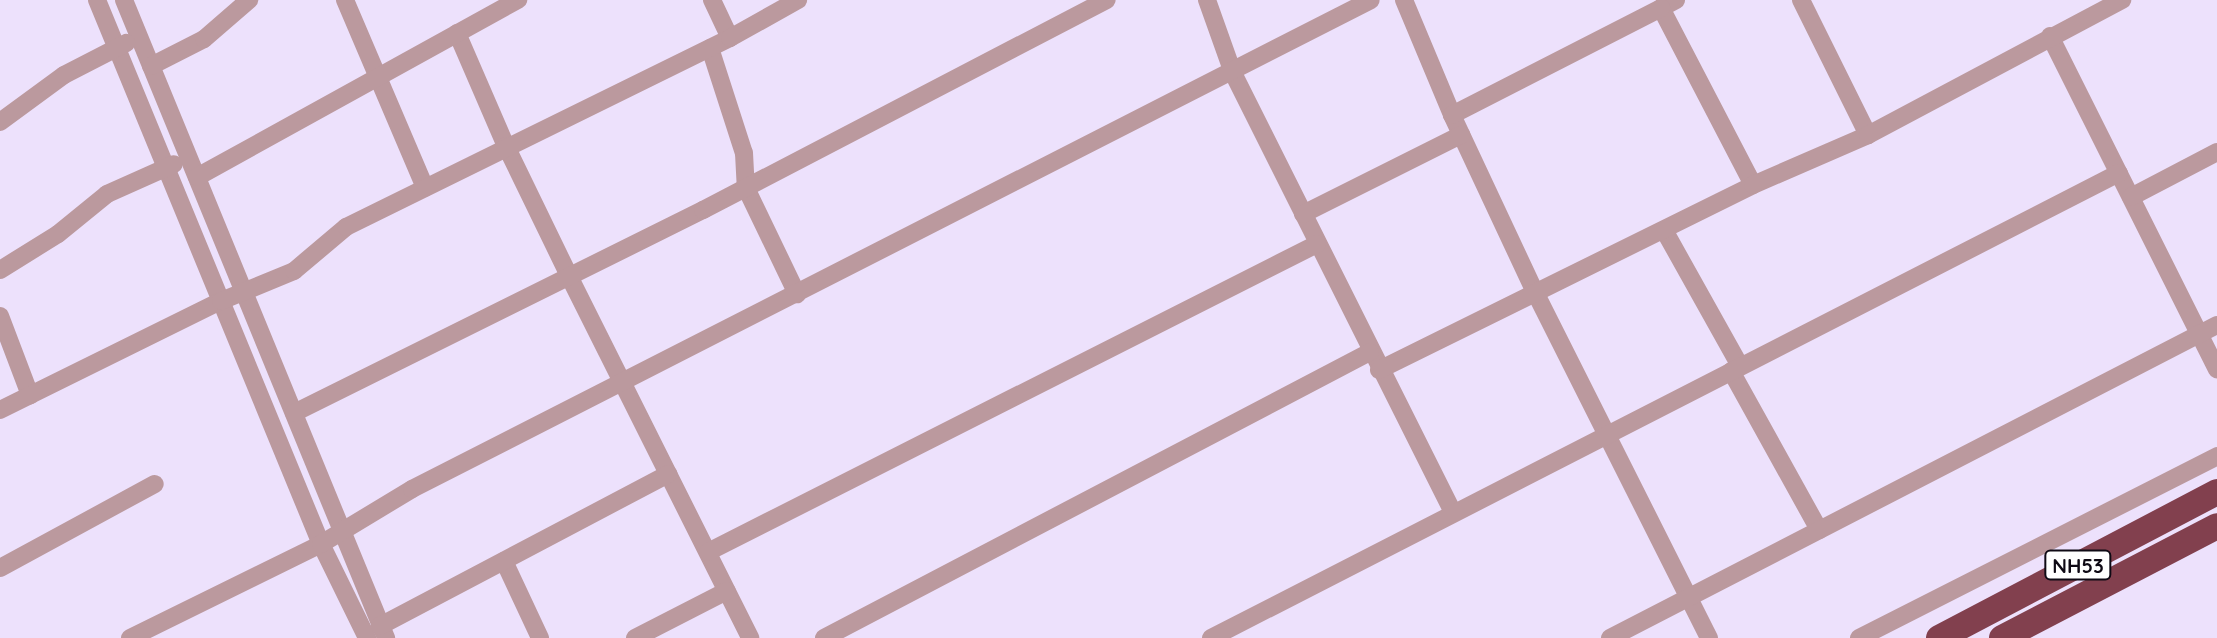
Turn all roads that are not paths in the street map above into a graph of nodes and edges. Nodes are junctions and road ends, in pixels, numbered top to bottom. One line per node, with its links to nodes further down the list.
1 (97, 0): 19 (street)
2 (124, 0): 17 (street)
3 (249, 0): 21 (street)
4 (345, 0): 23 (street)
5 (518, 0): 15 (street)
6 (712, 0): 18 (street)
7 (798, 0): 18 (street)
8 (1107, 0): 36 (street)
9 (1207, 0): 22 (street)
10 (1371, 0): 22 (street)
11 (1404, 0): 24 (street)
12 (1801, 0): 27 (street)
13 (2122, 0): 16 (street)
14 (1668, 4): 24 (street); 34 (street)
15 (457, 33): 23 (street); 28 (street)
16 (2050, 36): 27 (street); 32 (street)
17 (139, 37): 19 (street); 21 (street)
18 (730, 38): 20 (street)
19 (116, 47): 25 (street); 31 (street)
20 (710, 48): 28 (street); 36 (street)
21 (151, 66): 30 (street)
22 (1233, 73): 38 (street); 44 (street)
23 (375, 77): 33 (street); 35 (street)
24 (1452, 115): 26 (street)
25 (0, 122)
26 (1461, 135): 38 (street); 45 (street)
27 (1868, 135): 34 (street)
28 (506, 146): 35 (street); 42 (street)
29 (2217, 152): 37 (street)
30 (190, 159): 31 (street); 33 (street)
31 (165, 166): 41 (street); 46 (street)
32 (2119, 173): 37 (street); 51 (street)
33 (197, 177): 43 (street)
34 (1753, 185): 39 (street)
35 (425, 188): 43 (street)
36 (746, 188): 42 (street); 44 (street)
37 (2131, 197): 49 (street)
38 (1303, 214): 40 (street)
39 (1664, 230): 45 (street); 51 (street)
40 (1317, 244): 50 (street); 68 (street)
41 (0, 270)
42 (569, 276): 54 (street); 57 (street)
43 (244, 292): 46 (street); 57 (street)
44 (797, 294): 54 (street)
45 (1536, 294): 53 (street); 58 (street)
46 (221, 301): 55 (street); 67 (street)
47 (0, 316): 55 (street)
48 (2217, 325): 49 (street)
49 (2200, 334): 52 (street); 65 (street)
50 (1370, 352): 53 (street); 78 (street)
51 (1736, 368): 58 (street); 65 (street)
52 (2217, 369)
53 (1379, 370): 63 (street)
54 (623, 383): 60 (street); 66 (street)
55 (30, 395): 56 (street)
56 (0, 410)
57 (294, 413): 66 (street)
58 (1606, 435): 63 (street); 72 (street)
59 (2217, 456): 82 (street)
60 (668, 474): 68 (street); 69 (street)
61 (155, 484): 70 (street)
62 (2217, 492): 83 (highway, NH53)
63 (1453, 513): 79 (street)
64 (2217, 526): 84 (highway, NH53)
65 (1819, 530): 72 (street)
66 (342, 533): 67 (street); 73 (street)
67 (321, 544): 73 (street); 74 (street)
68 (708, 552): 71 (street)
69 (504, 561): 73 (street); 75 (street)
70 (0, 568)
71 (727, 591): 76 (street); 77 (street)
72 (1688, 597): 80 (street); 81 (street)
73 (378, 634)
74 (130, 638)
75 (540, 638)
76 (635, 638)
77 (750, 638)
78 (824, 638)
79 (1211, 638)
80 (1610, 638)
81 (1709, 638)
82 (1859, 638)
83 (1939, 638)
84 (2002, 638)

